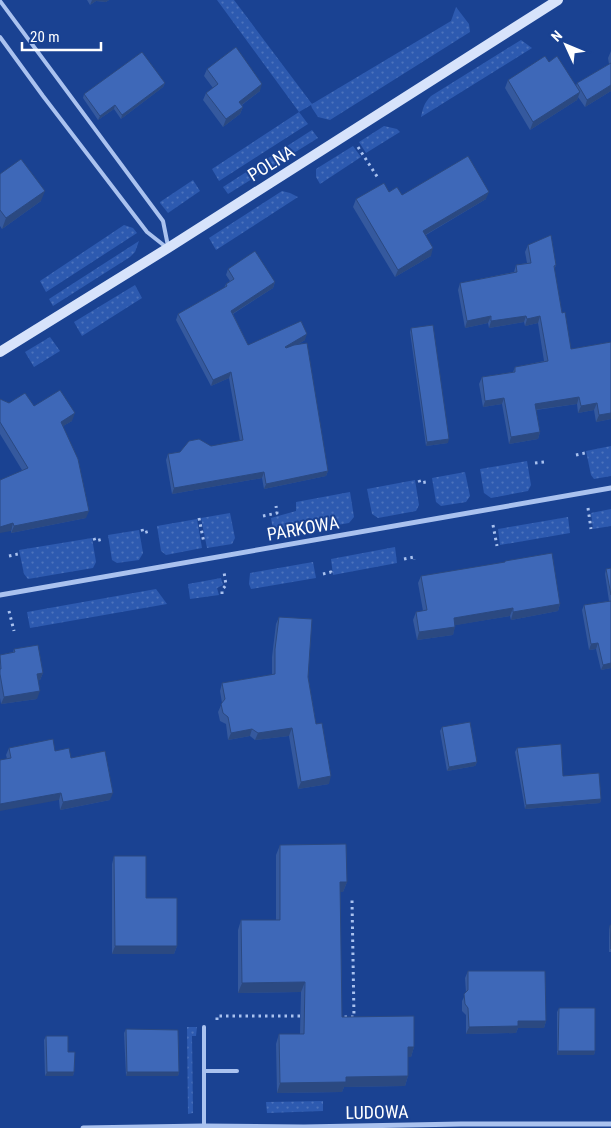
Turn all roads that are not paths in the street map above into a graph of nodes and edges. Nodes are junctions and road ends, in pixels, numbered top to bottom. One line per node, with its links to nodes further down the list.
1 (558, 0): 4 (street, POLNA)
2 (0, 1): 4 (lane)
3 (0, 37): 4 (lane)
4 (168, 248): 5 (street, POLNA)
5 (0, 352)
6 (611, 488): 7 (street, PARKOWA)
7 (0, 595)
8 (204, 1027): 9 (lane)
9 (204, 1071): 10 (lane); 12 (lane)
10 (237, 1071)
11 (611, 1124): 12 (street, LUDOWA)
12 (204, 1126): 13 (street, LUDOWA)
13 (83, 1128)

